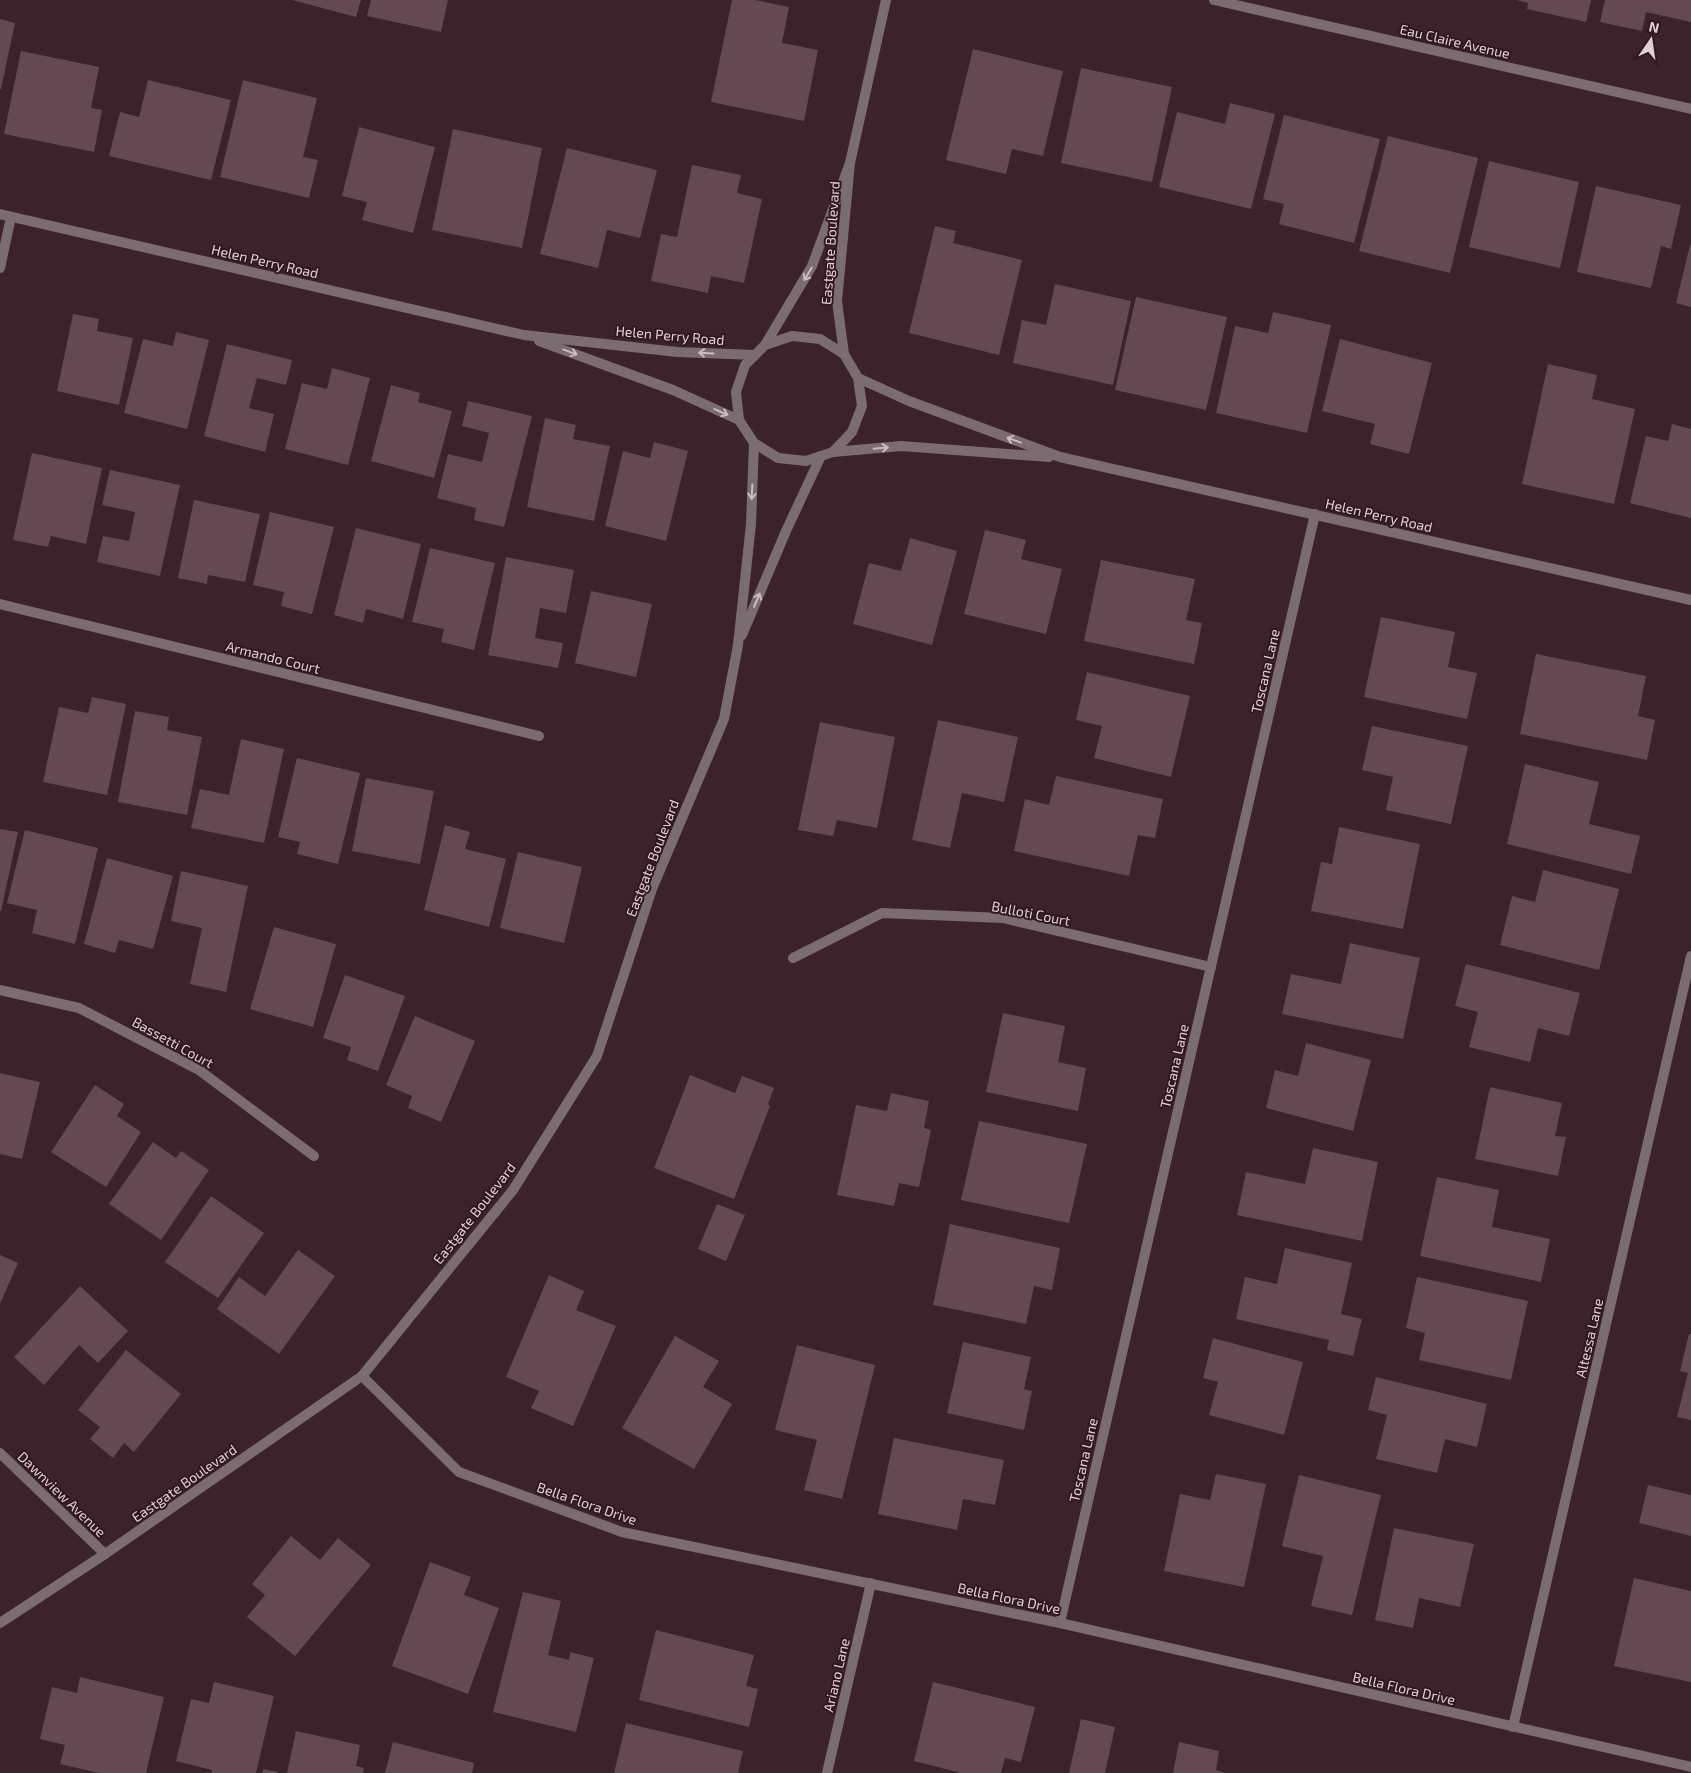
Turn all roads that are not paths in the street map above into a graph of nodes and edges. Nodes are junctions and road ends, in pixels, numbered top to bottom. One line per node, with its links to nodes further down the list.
1 (886, 0): 4 (street, Eastgate Boulevard)
2 (1214, 0): 3 (street, Eau Claire Avenue)
3 (1691, 109)
4 (850, 163): 9 (street, Eastgate Boulevard, one-way to 9); 10 (street, Eastgate Boulevard)
5 (0, 214): 6 (street, Helen Perry Road)
6 (11, 217): 7 (street); 8 (street, Helen Perry Road)
7 (0, 268)
8 (524, 335): 11 (street, Helen Perry Road, one-way to 8); 13 (street, Helen Perry Road, one-way to 13)
9 (765, 345): 10 (street); 11 (street)
10 (844, 354): 12 (street)
11 (755, 355): 13 (street)
12 (858, 378): 15 (street); 17 (street, Helen Perry Road, one-way to 12)
13 (739, 420): 14 (street)
14 (754, 443): 16 (street); 21 (street, Eastgate Boulevard, one-way to 21)
15 (833, 452): 16 (street); 17 (street, Helen Perry Road, one-way to 17)
16 (821, 456): 21 (street, Eastgate Boulevard, one-way to 16)
17 (1060, 458): 18 (street, Helen Perry Road)
18 (1315, 514): 19 (street, Helen Perry Road); 25 (street, Toscana Lane)
19 (1691, 600)
20 (0, 604): 22 (street, Armando Court)
21 (738, 645): 28 (street, Eastgate Boulevard)
22 (539, 736)
23 (1691, 956): 34 (street, Altessa Lane)
24 (794, 958): 25 (street, Bulloti Court)
25 (1211, 967): 33 (street, Toscana Lane)
26 (0, 990): 27 (street, Bassetti Court)
27 (314, 1156)
28 (362, 1376): 30 (street, Eastgate Boulevard); 31 (street, Bella Flora Drive)
29 (0, 1453): 30 (street, Dawnview Avenue)
30 (104, 1554): 32 (street, Eastgate Boulevard)
31 (871, 1583): 33 (street, Bella Flora Drive); 36 (street, Ariano Lane)
32 (0, 1623)
33 (1060, 1623): 34 (street, Bella Flora Drive)
34 (1513, 1727): 35 (street, Bella Flora Drive)
35 (1691, 1767)
36 (828, 1773)

